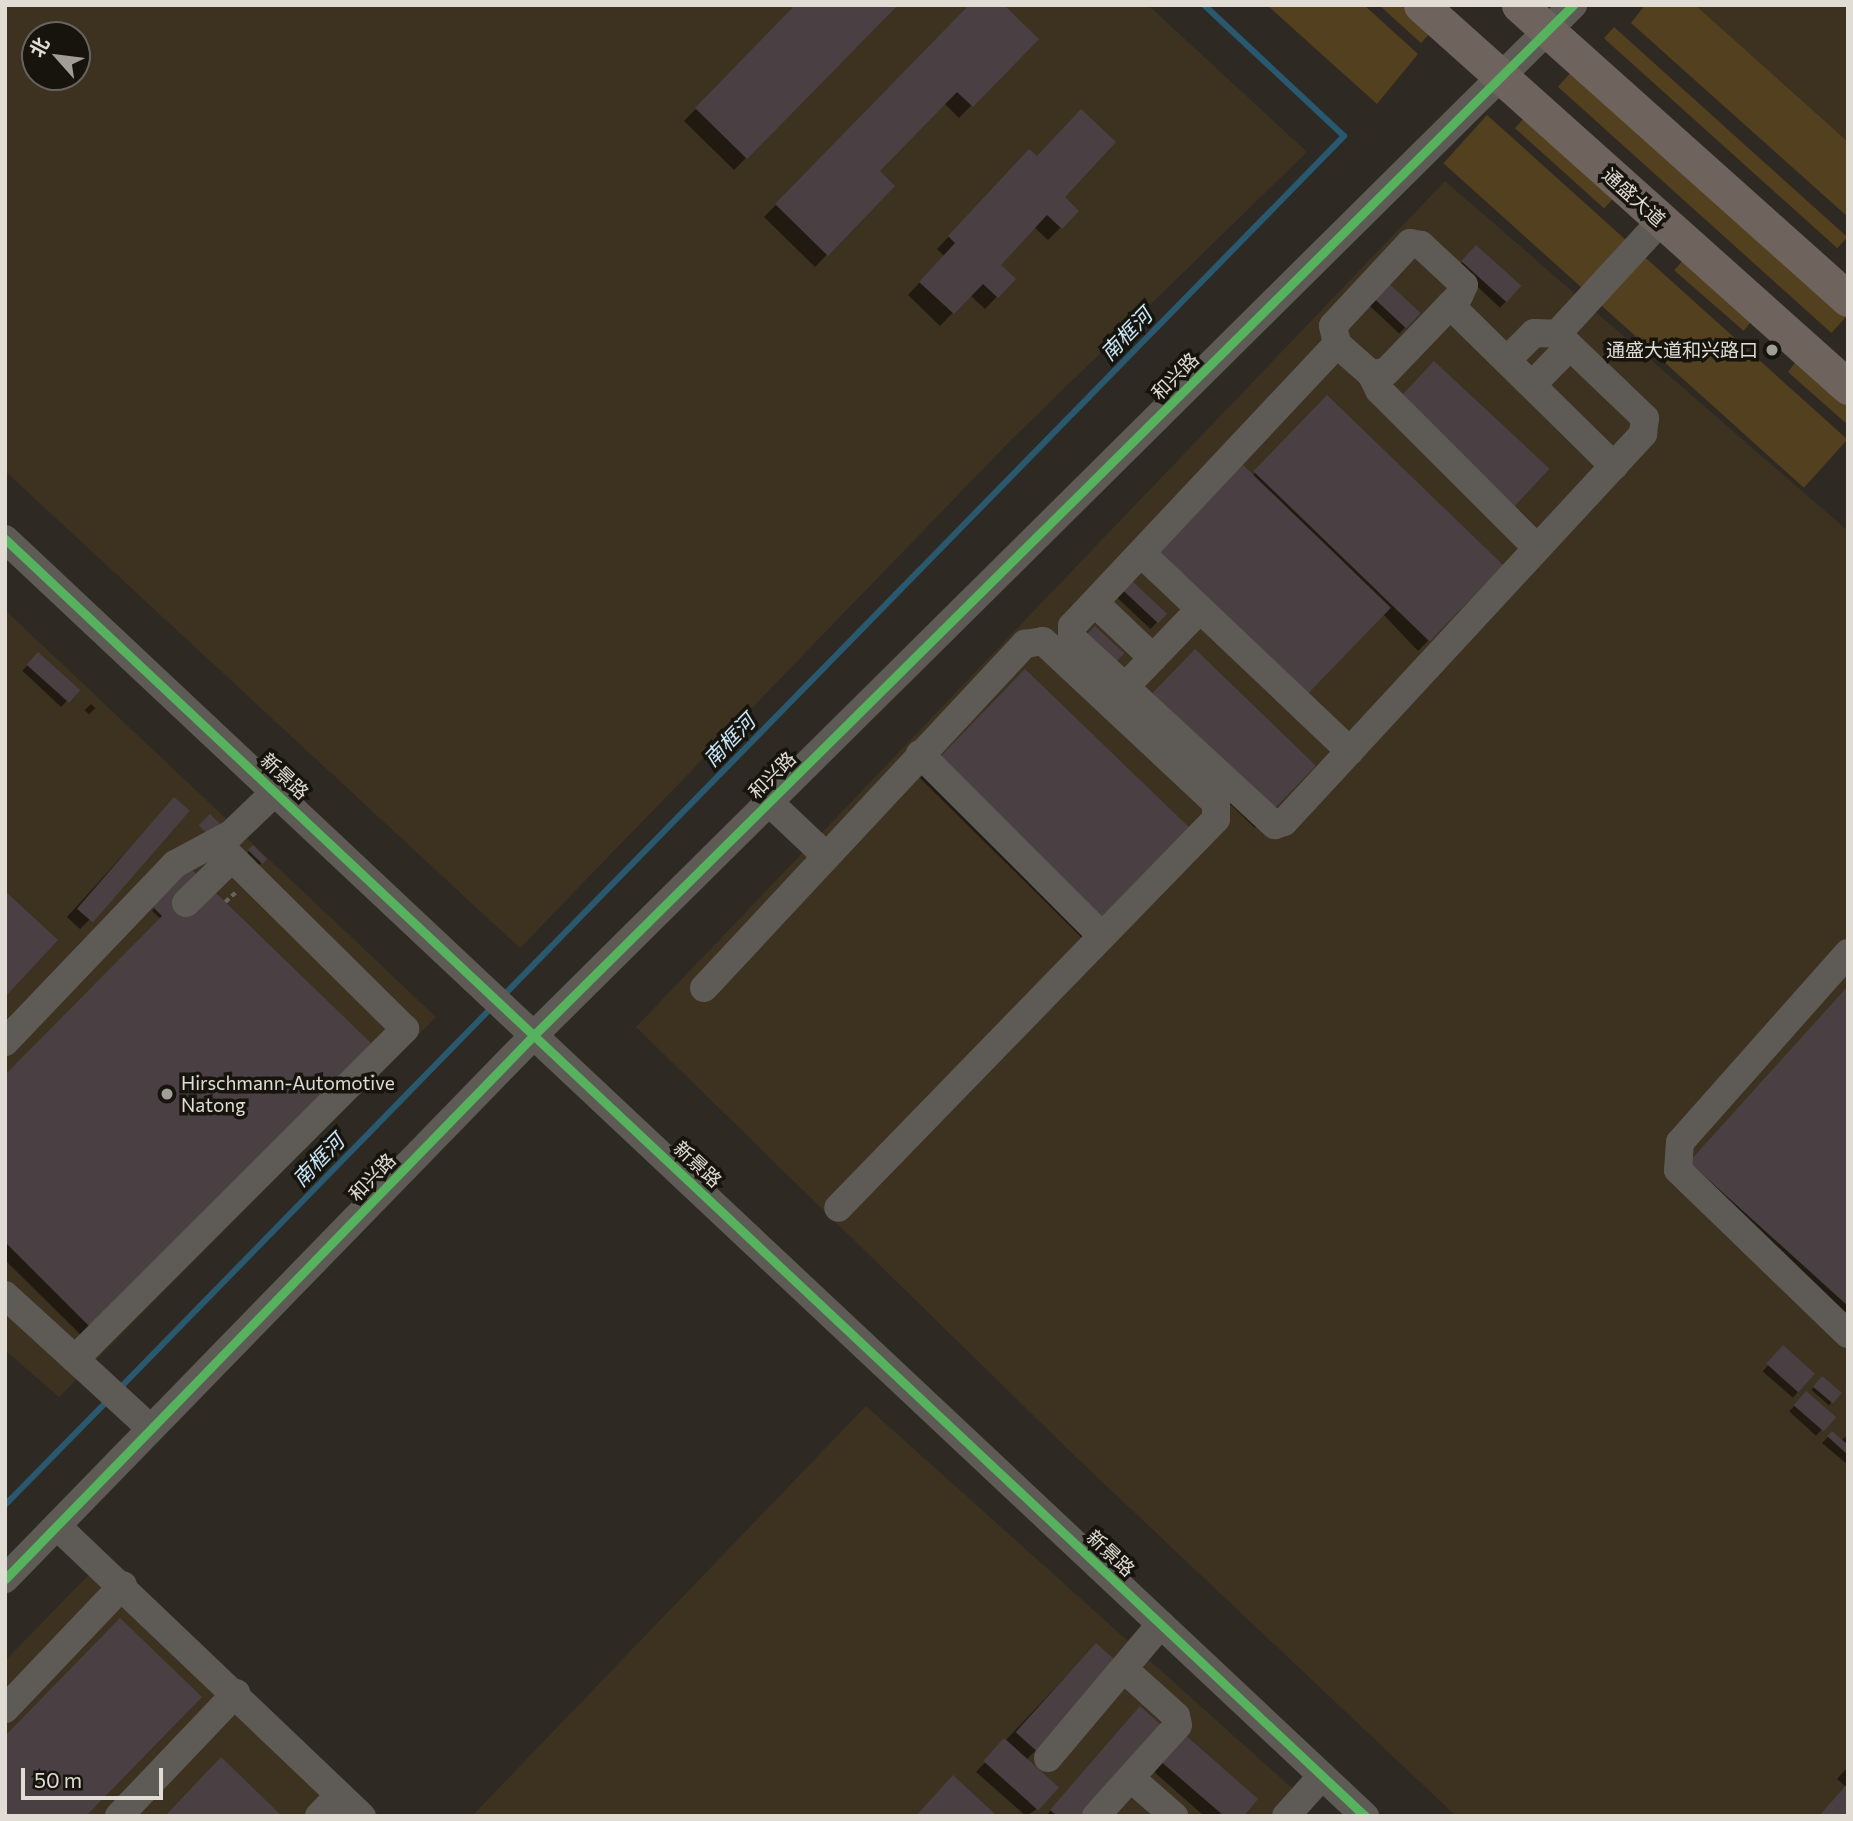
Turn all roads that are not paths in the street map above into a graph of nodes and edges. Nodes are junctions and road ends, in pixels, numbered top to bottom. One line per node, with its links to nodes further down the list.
1 (1421, 5): 5 (main road, 通盛大道)
2 (1519, 5): 4 (main road)
3 (1573, 5): 4 (street, 和兴路)
4 (1548, 31): 5 (street, 和兴路); 7 (main road)
5 (1501, 77): 6 (main road, 通盛大道); 26 (street, 和兴路)
6 (1661, 221): 9 (street); 14 (main road, 通盛大道)
7 (1848, 299)
8 (1450, 305): 10 (street); 11 (street); 12 (street)
9 (1563, 340): 11 (street); 13 (street); 15 (street)
10 (1337, 344): 12 (street); 18 (street)
11 (1507, 360): 13 (street)
12 (1371, 374): 17 (street)
13 (1532, 385): 15 (street)
14 (1848, 387)
15 (1614, 466): 17 (street)
16 (5, 539): 25 (street, 新景路)
17 (1537, 548): 23 (street)
18 (1141, 553): 19 (street); 20 (street)
19 (1095, 603): 21 (street); 22 (street)
20 (1200, 609): 21 (street); 23 (street)
21 (1153, 658): 22 (street)
22 (1125, 687): 23 (street)
23 (1350, 751)
24 (920, 754): 28 (street); 30 (street); 30 (street)
25 (275, 791): 27 (street); 33 (street, 新景路)
26 (769, 802): 28 (street); 33 (street, 和兴路)
27 (224, 850): 29 (street); 34 (street); 38 (street)
28 (824, 854): 32 (street)
29 (186, 903)
30 (1102, 936): 35 (street)
31 (1848, 953): 37 (street)
32 (704, 988)
33 (535, 1034): 39 (street, 和兴路); 43 (street, 新景路)
34 (5, 1042)
35 (838, 1208)
36 (5, 1295): 38 (street)
37 (1848, 1334)
38 (82, 1365): 39 (street)
39 (151, 1429): 40 (street, 和兴路)
40 (57, 1527): 41 (street, 和兴路); 42 (street)
41 (5, 1579)
42 (123, 1585): 45 (street); 46 (street)
43 (1161, 1624): 44 (street); 48 (street, 新景路)
44 (1124, 1669): 47 (street); 49 (street)
45 (236, 1693): 50 (street); 51 (street)
46 (5, 1709)
47 (1048, 1758)
48 (1322, 1776): 56 (street); 57 (street, 新景路)
49 (1133, 1780): 54 (street); 55 (street)
50 (340, 1795): 52 (street); 53 (street)
51 (119, 1816)
52 (319, 1816)
53 (362, 1816)
54 (1096, 1816)
55 (1174, 1816)
56 (1286, 1816)
57 (1366, 1816)

